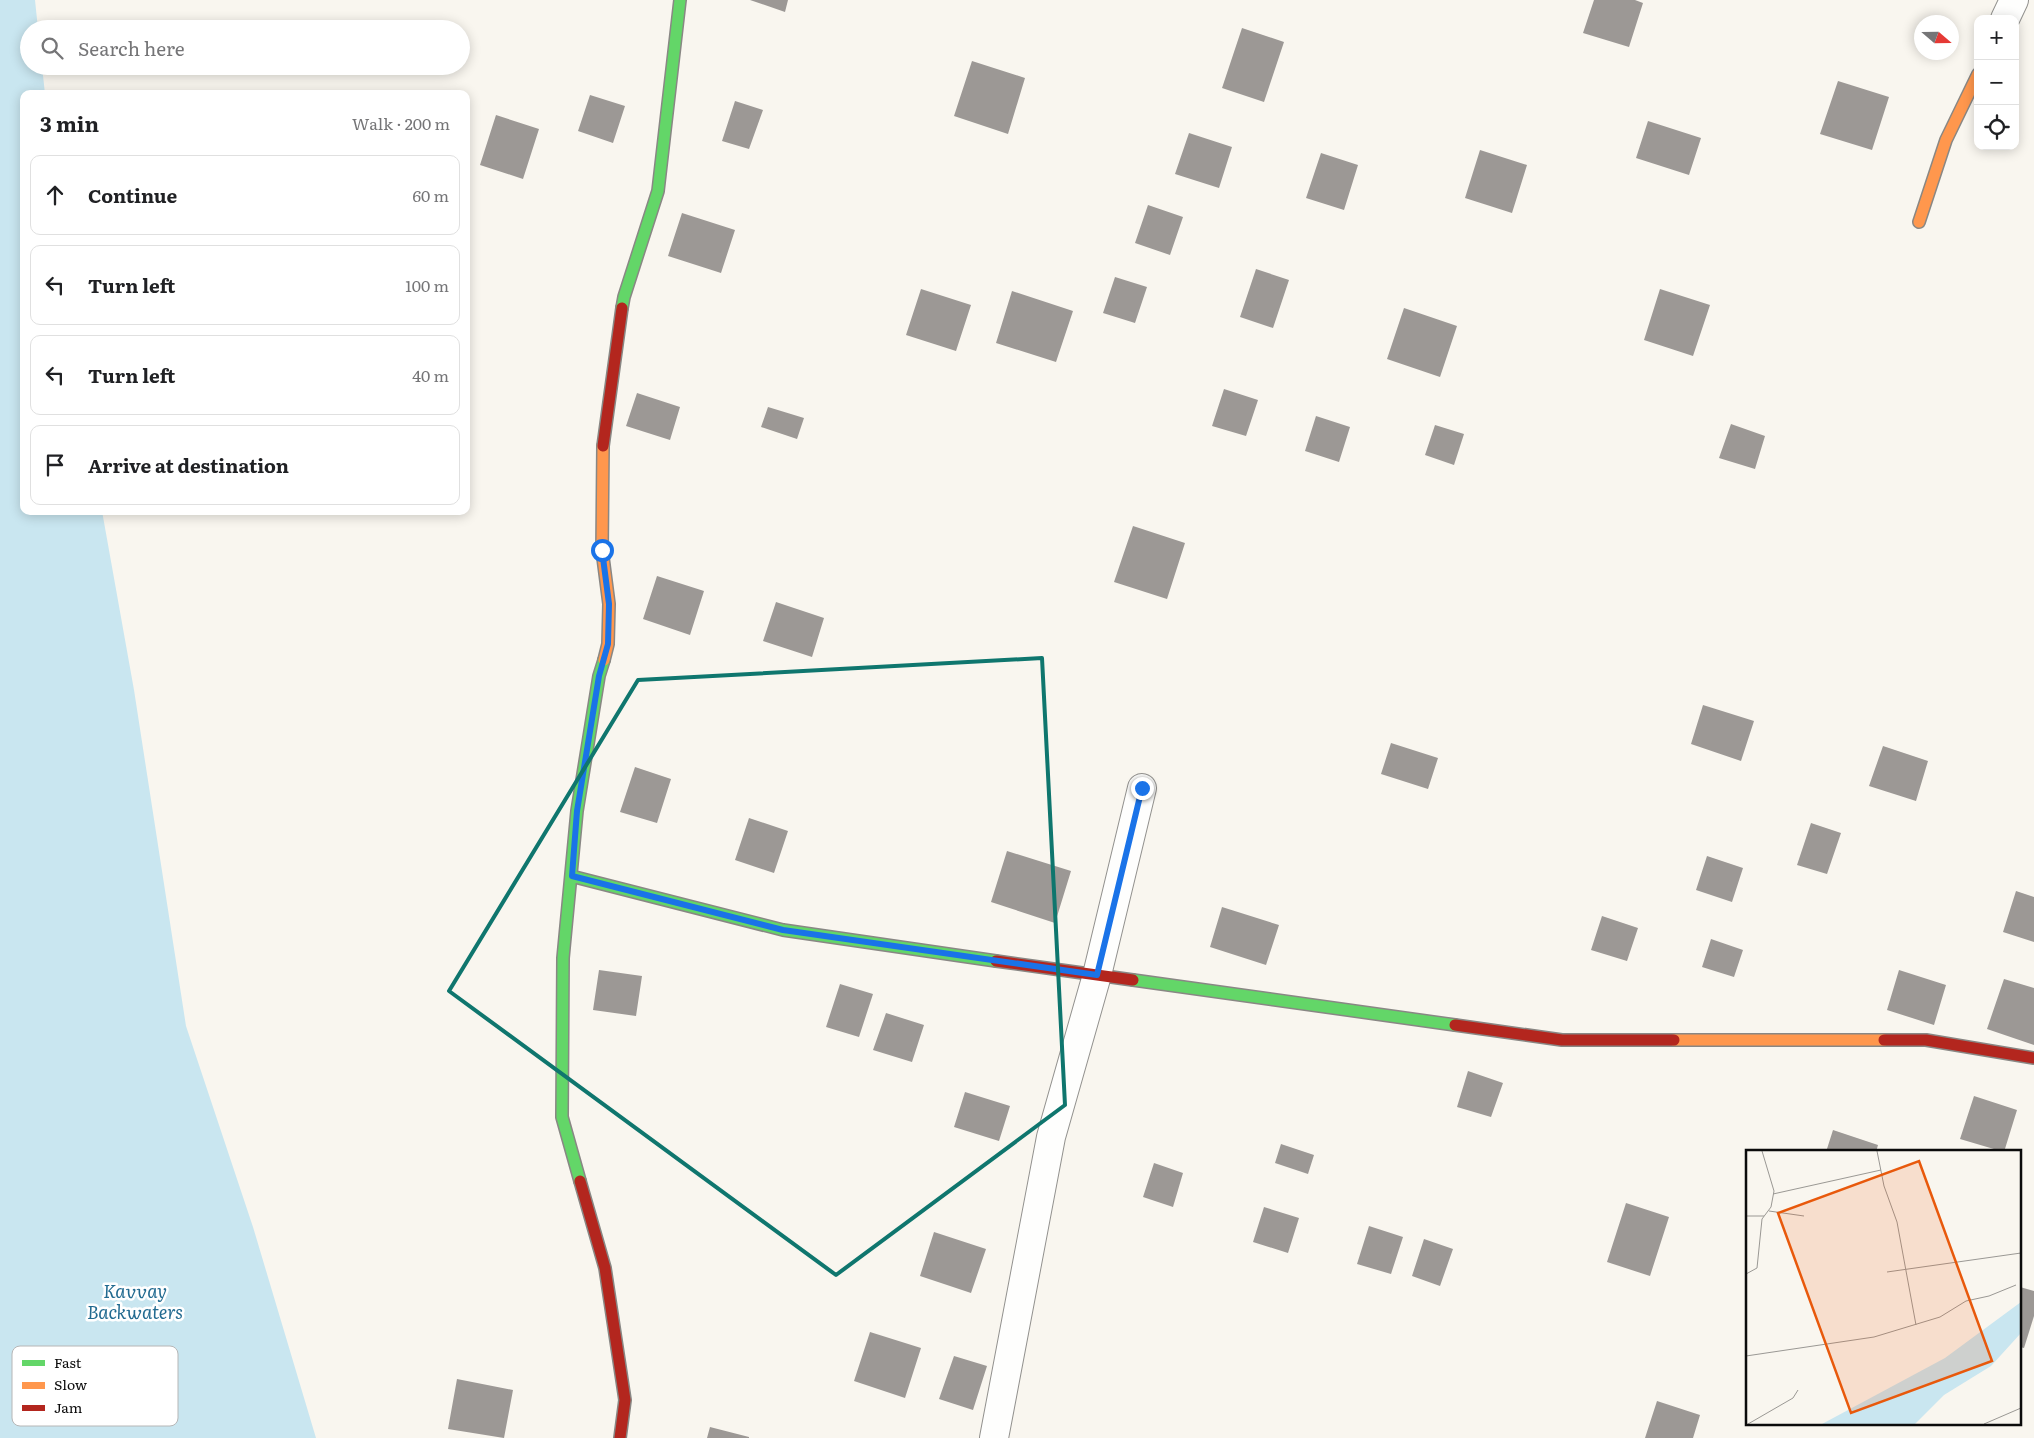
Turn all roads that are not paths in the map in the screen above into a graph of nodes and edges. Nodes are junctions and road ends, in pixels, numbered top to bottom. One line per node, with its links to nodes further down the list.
1 (680, 0): 7 (street)
2 (2014, 0): 3 (street)
3 (2007, 15)
4 (1974, 82): 5 (street)
5 (1919, 222)
6 (1142, 788): 8 (street)
7 (572, 876): 8 (street); 10 (street)
8 (1097, 975): 9 (street); 11 (street)
9 (2034, 1058)
10 (620, 1438)
11 (994, 1438)

